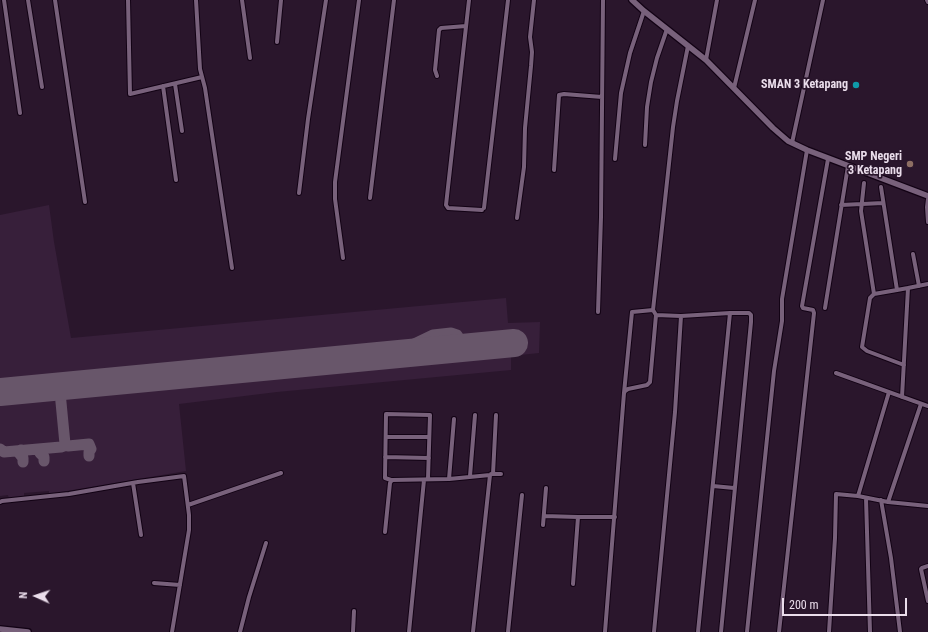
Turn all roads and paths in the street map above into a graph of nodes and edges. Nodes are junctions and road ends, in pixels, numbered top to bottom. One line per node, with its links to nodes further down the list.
1 (4, 0): 33 (street)
2 (28, 0): 30 (street)
3 (54, 0): 48 (street)
4 (128, 0): 29 (street)
5 (196, 0): 27 (street)
6 (242, 0): 24 (street)
7 (281, 0): 22 (street)
8 (326, 0): 45 (street)
9 (359, 0): 55 (street)
10 (394, 0): 46 (street)
11 (469, 0): 20 (street)
12 (508, 0): 20 (street)
13 (534, 0): 52 (street)
14 (603, 0): 32 (street)
15 (632, 0): 19 (street)
16 (716, 0): 25 (street)
17 (755, 0): 31 (street)
18 (823, 0): 35 (street)
19 (644, 11): 21 (street); 38 (street)
20 (466, 26): 26 (street)
21 (667, 29): 23 (street); 36 (street)
22 (276, 42)
23 (688, 46): 25 (street); 63 (street)
24 (250, 58)
25 (706, 60): 31 (street)
26 (437, 76)
27 (202, 77): 28 (street); 56 (street)
28 (175, 84): 29 (street); 34 (street)
29 (163, 86): 43 (street)
30 (42, 87)
31 (734, 88): 35 (street)
32 (602, 97): 41 (street); 64 (street)
33 (20, 113)
34 (182, 132)
35 (792, 143): 37 (street)
36 (645, 145)
37 (807, 150): 39 (street); 126 (street)
38 (615, 159)
39 (828, 159): 40 (street); 127 (street)
40 (848, 166): 42 (street); 50 (street)
41 (554, 170)
42 (866, 173): 44 (street); 51 (street)
43 (176, 180)
44 (881, 183): 47 (street); 49 (street)
45 (299, 193)
46 (370, 198)
47 (928, 198): 53 (street)
48 (85, 202)
49 (883, 203): 51 (street); 60 (street)
50 (841, 205): 51 (street); 62 (street)
51 (861, 205): 61 (street)
52 (517, 218)
53 (928, 222)
54 (913, 254): 58 (street)
55 (343, 258)
56 (232, 268)
57 (928, 284): 58 (street)
58 (920, 286): 59 (street)
59 (908, 288): 60 (street); 68 (street)
60 (898, 290): 61 (street)
61 (874, 294): 68 (street)
62 (825, 308)
63 (653, 310): 66 (street); 71 (street)
64 (598, 312)
65 (730, 313): 67 (street); 90 (street); 92 (street)
66 (656, 315): 67 (street); 71 (street)
67 (680, 316): 123 (street)
68 (904, 365): 72 (street)
69 (836, 373): 70 (street)
70 (889, 392): 72 (street); 94 (street)
71 (624, 393): 103 (street)
72 (902, 397): 73 (street)
73 (922, 404): 74 (street); 98 (street)
74 (928, 406)
75 (475, 415): 85 (street)
76 (496, 415): 83 (street)
77 (454, 418): 86 (street)
78 (386, 437): 79 (street); 79 (street); 80 (street)
79 (429, 437): 81 (street)
80 (385, 457): 81 (street); 87 (street)
81 (429, 458): 88 (street)
82 (282, 473): 99 (street)
83 (492, 474): 84 (street); 85 (street); 120 (street)
84 (501, 474)
85 (470, 476): 86 (street)
86 (449, 479): 88 (street)
87 (391, 480): 88 (street); 105 (street)
88 (426, 480): 119 (street)
89 (134, 483): 97 (street); 99 (street); 106 (street)
90 (713, 486): 92 (street); 124 (street)
91 (546, 488): 101 (street)
92 (734, 488): 125 (street)
93 (522, 495): 121 (street)
94 (858, 496): 95 (street); 128 (street)
95 (866, 498): 96 (street); 129 (street)
96 (881, 500): 98 (street); 130 (street)
97 (0, 502)
98 (888, 502): 100 (street)
99 (188, 505): 111 (street)
100 (928, 506)
101 (544, 516): 102 (street); 104 (street)
102 (578, 517): 103 (street); 110 (street)
103 (615, 517): 122 (street)
104 (543, 525)
105 (385, 532)
106 (141, 535)
107 (266, 543): 117 (street)
108 (928, 566): 112 (street)
109 (154, 583): 111 (street)
110 (573, 584)
111 (180, 585): 116 (street)
112 (928, 601)
113 (354, 611): 118 (street)
114 (2, 630): 115 (street)
115 (28, 632)
116 (172, 632)
117 (240, 632)
118 (353, 632)
119 (409, 632)
120 (473, 632)
121 (508, 632)
122 (605, 632)
123 (654, 632)
124 (698, 632)
125 (721, 632)
126 (747, 632)
127 (779, 632)
128 (829, 632)
129 (870, 632)
130 (900, 632)

